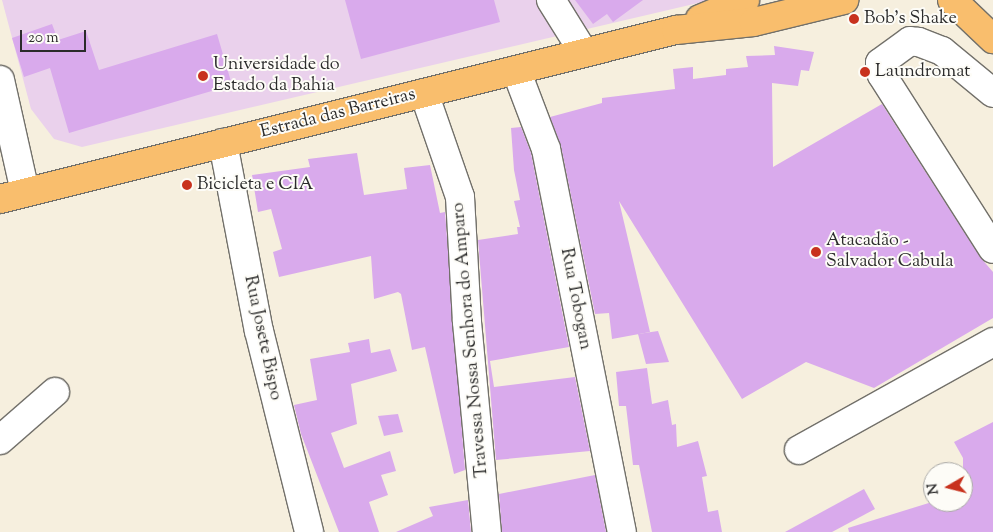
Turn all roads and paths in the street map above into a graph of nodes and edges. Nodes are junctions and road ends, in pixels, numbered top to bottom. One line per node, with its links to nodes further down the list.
1 (746, 0): 5 (main road, Estrada das Barreiras)
2 (844, 0): 5 (main road, Estrada das Barreiras)
3 (952, 0): 6 (main road)
4 (556, 9): 7 (street)
5 (676, 30): 7 (main road, Estrada das Barreiras)
6 (993, 39)
7 (584, 53): 8 (main road, Estrada das Barreiras)
8 (516, 70): 10 (main road, Estrada das Barreiras); 21 (street, Rua Tobogan)
9 (0, 80): 13 (street)
10 (424, 93): 12 (main road, Estrada das Barreiras); 20 (street, Travessa Nossa Senhora do Amparo)
11 (993, 93): 14 (street)
12 (223, 143): 13 (main road, Estrada das Barreiras); 19 (street, Rua Josete Bispo)
13 (13, 195)
14 (993, 249)
15 (993, 342): 18 (street)
16 (55, 392): 17 (street)
17 (0, 440)
18 (799, 450)
19 (309, 532)
20 (487, 532)
21 (622, 532)

